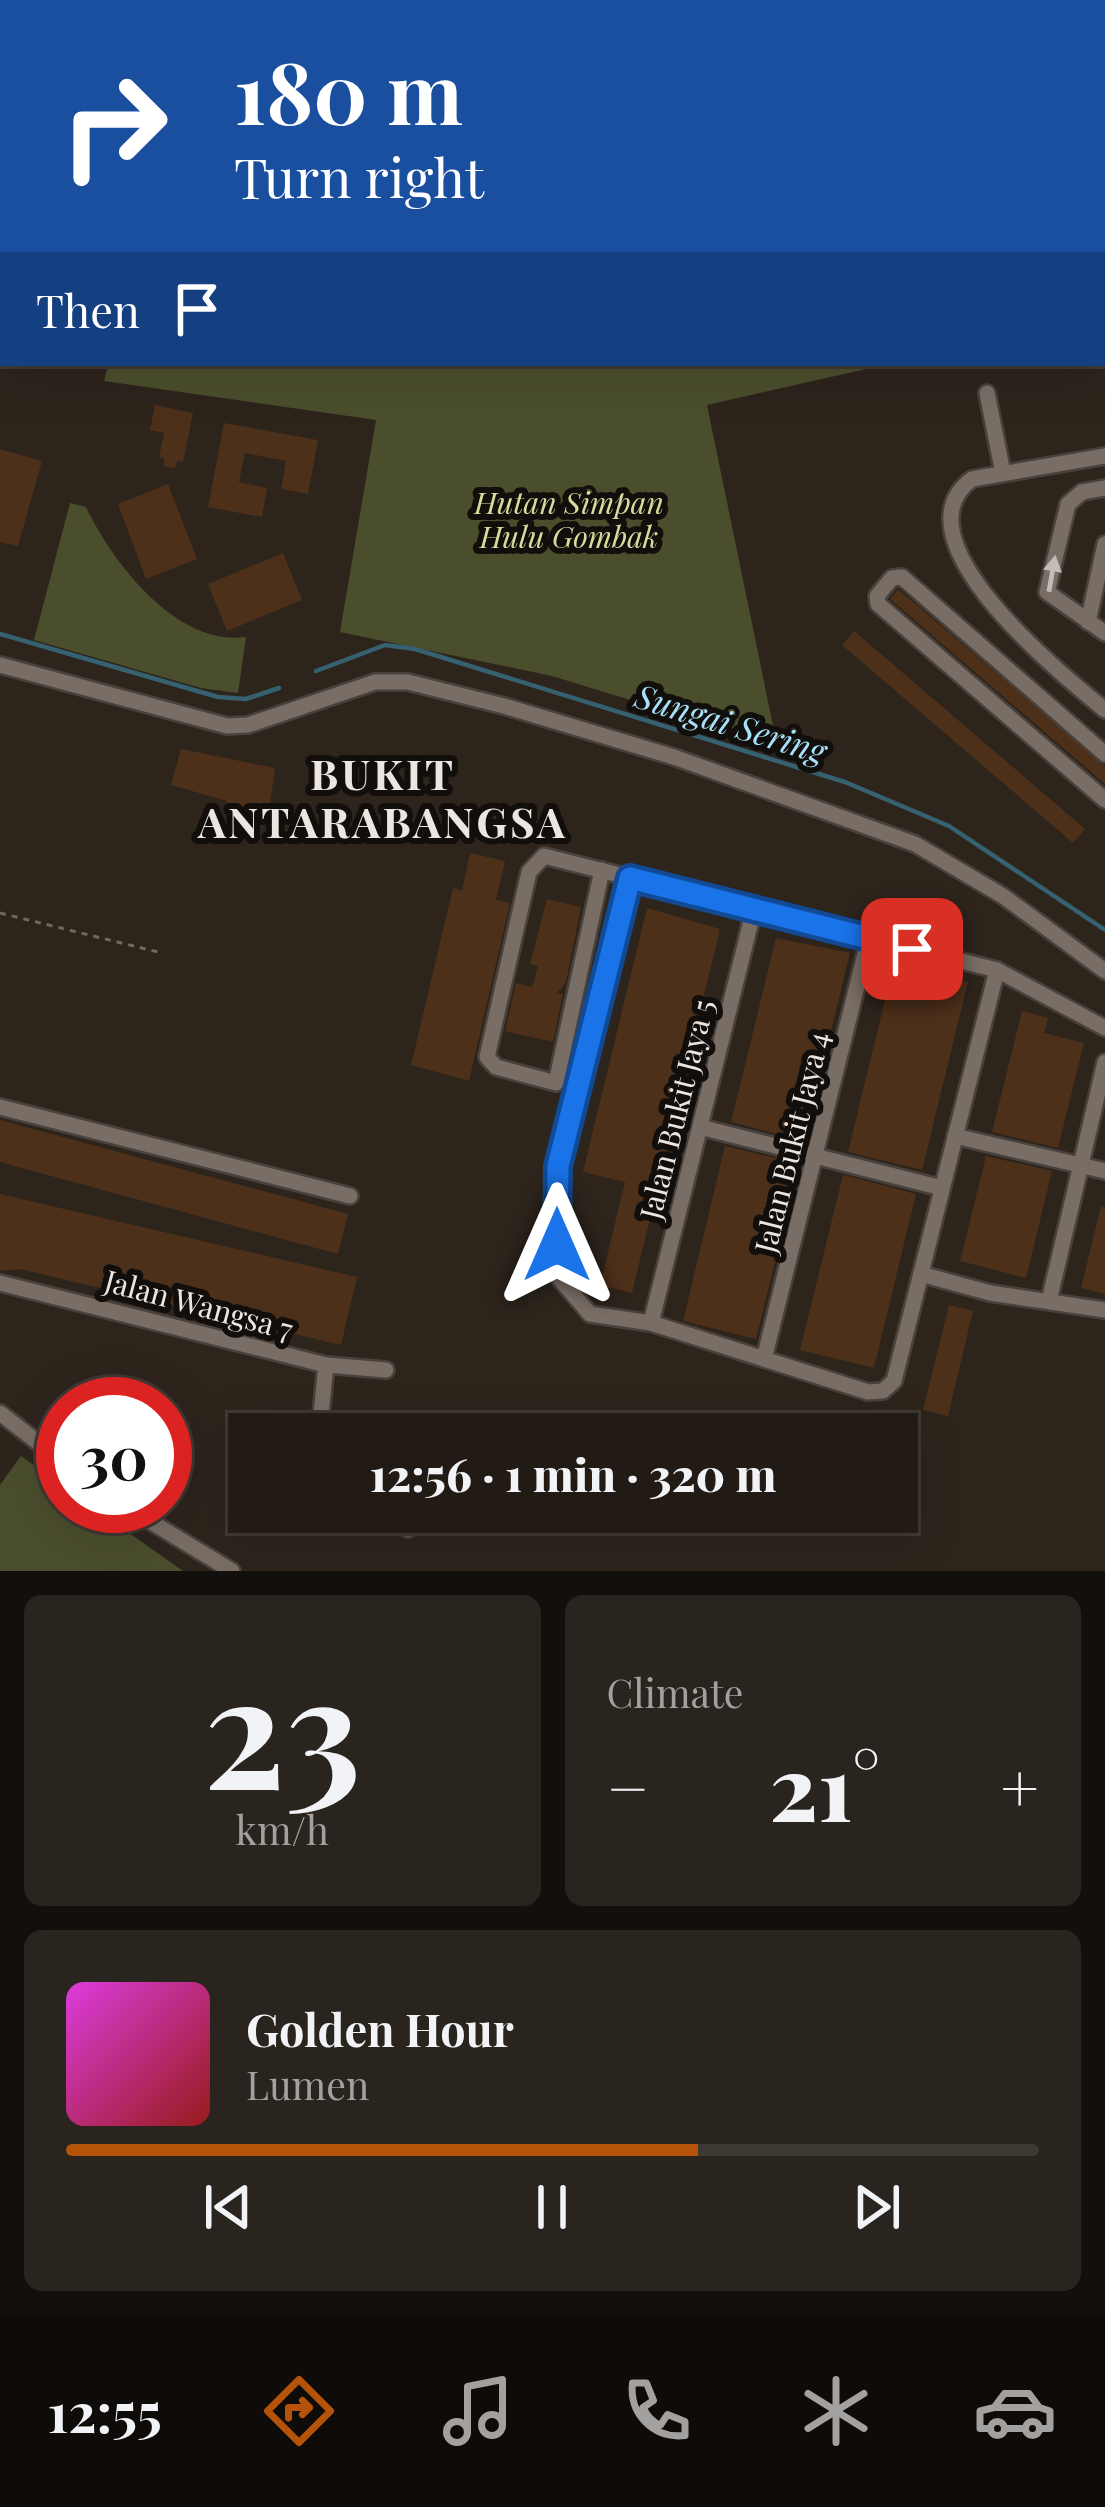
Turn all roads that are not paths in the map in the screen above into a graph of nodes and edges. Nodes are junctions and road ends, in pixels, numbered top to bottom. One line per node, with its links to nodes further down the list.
1 (987, 392): 3 (street)
2 (1105, 456): 3 (street)
3 (1003, 472): 9 (street)
4 (1105, 488): 6 (street, one-way to 4)
5 (1105, 544): 6 (street)
6 (1088, 622): 7 (street)
7 (1105, 633)
8 (0, 665): 17 (street)
9 (1105, 710)
10 (1105, 754): 11 (street)
11 (1105, 800)
12 (602, 871): 12 (street); 13 (street)
13 (630, 878): 14 (street); 32 (street)
14 (754, 909): 15 (street); 21 (street, Jalan Bukit Jaya 5)
15 (869, 938): 16 (street); 23 (street, Jalan Bukit Jaya 4)
16 (997, 970): 18 (street); 22 (street)
17 (1105, 970)
18 (1105, 1028)
19 (1105, 1063): 24 (street)
20 (0, 1107): 27 (street)
21 (700, 1127): 23 (street); 32 (street, Jalan Bukit Jaya 5)
22 (956, 1136): 24 (street); 26 (street)
23 (815, 1156): 26 (street); 33 (street, Jalan Bukit Jaya 4)
24 (1081, 1166): 25 (street); 30 (street)
25 (1105, 1171)
26 (942, 1188): 28 (street)
27 (350, 1196)
28 (921, 1274): 30 (street); 33 (street)
29 (0, 1283): 34 (street, Jalan Wangsa 7)
30 (1049, 1301): 31 (street)
31 (1105, 1310)
32 (651, 1322): 33 (street)
33 (764, 1359)
34 (326, 1365): 35 (street, Jalan Wangsa 7); 37 (street)
35 (386, 1370)
36 (0, 1413): 38 (street)
37 (321, 1413)
38 (36, 1441)
39 (169, 1533): 40 (street)
40 (232, 1571)

